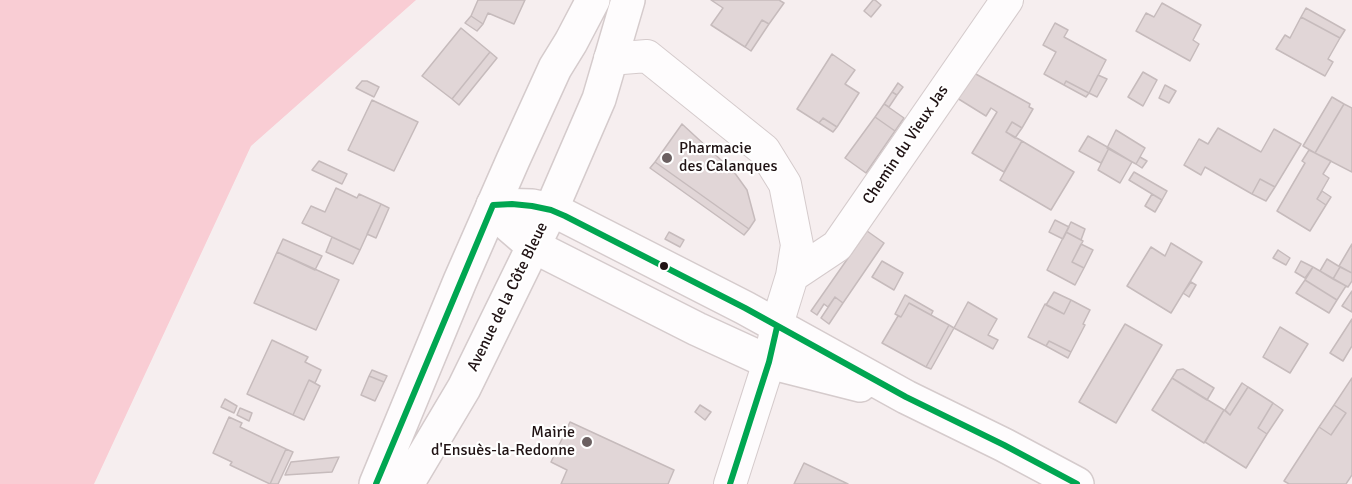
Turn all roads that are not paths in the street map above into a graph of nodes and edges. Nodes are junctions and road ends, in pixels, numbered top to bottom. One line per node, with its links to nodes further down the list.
1 (593, 0): 5 (street)
2 (628, 0): 4 (street, Avenue de la Côte Bleue)
3 (1007, 0): 8 (street, Chemin du Vieux Jas)
4 (610, 59): 6 (street, Avenue de la Côte Bleue); 8 (street)
5 (493, 205): 6 (street); 7 (street); 12 (street)
6 (550, 210): 7 (street, Avenue de la Côte Bleue); 9 (street)
7 (533, 246): 10 (street); 13 (street, Avenue de la Côte Bleue)
8 (792, 276): 9 (street)
9 (777, 327): 10 (street); 11 (street)
10 (769, 362): 11 (street); 14 (street)
11 (906, 397): 15 (street)
12 (376, 484)
13 (407, 484)
14 (730, 484)
15 (1077, 484)

